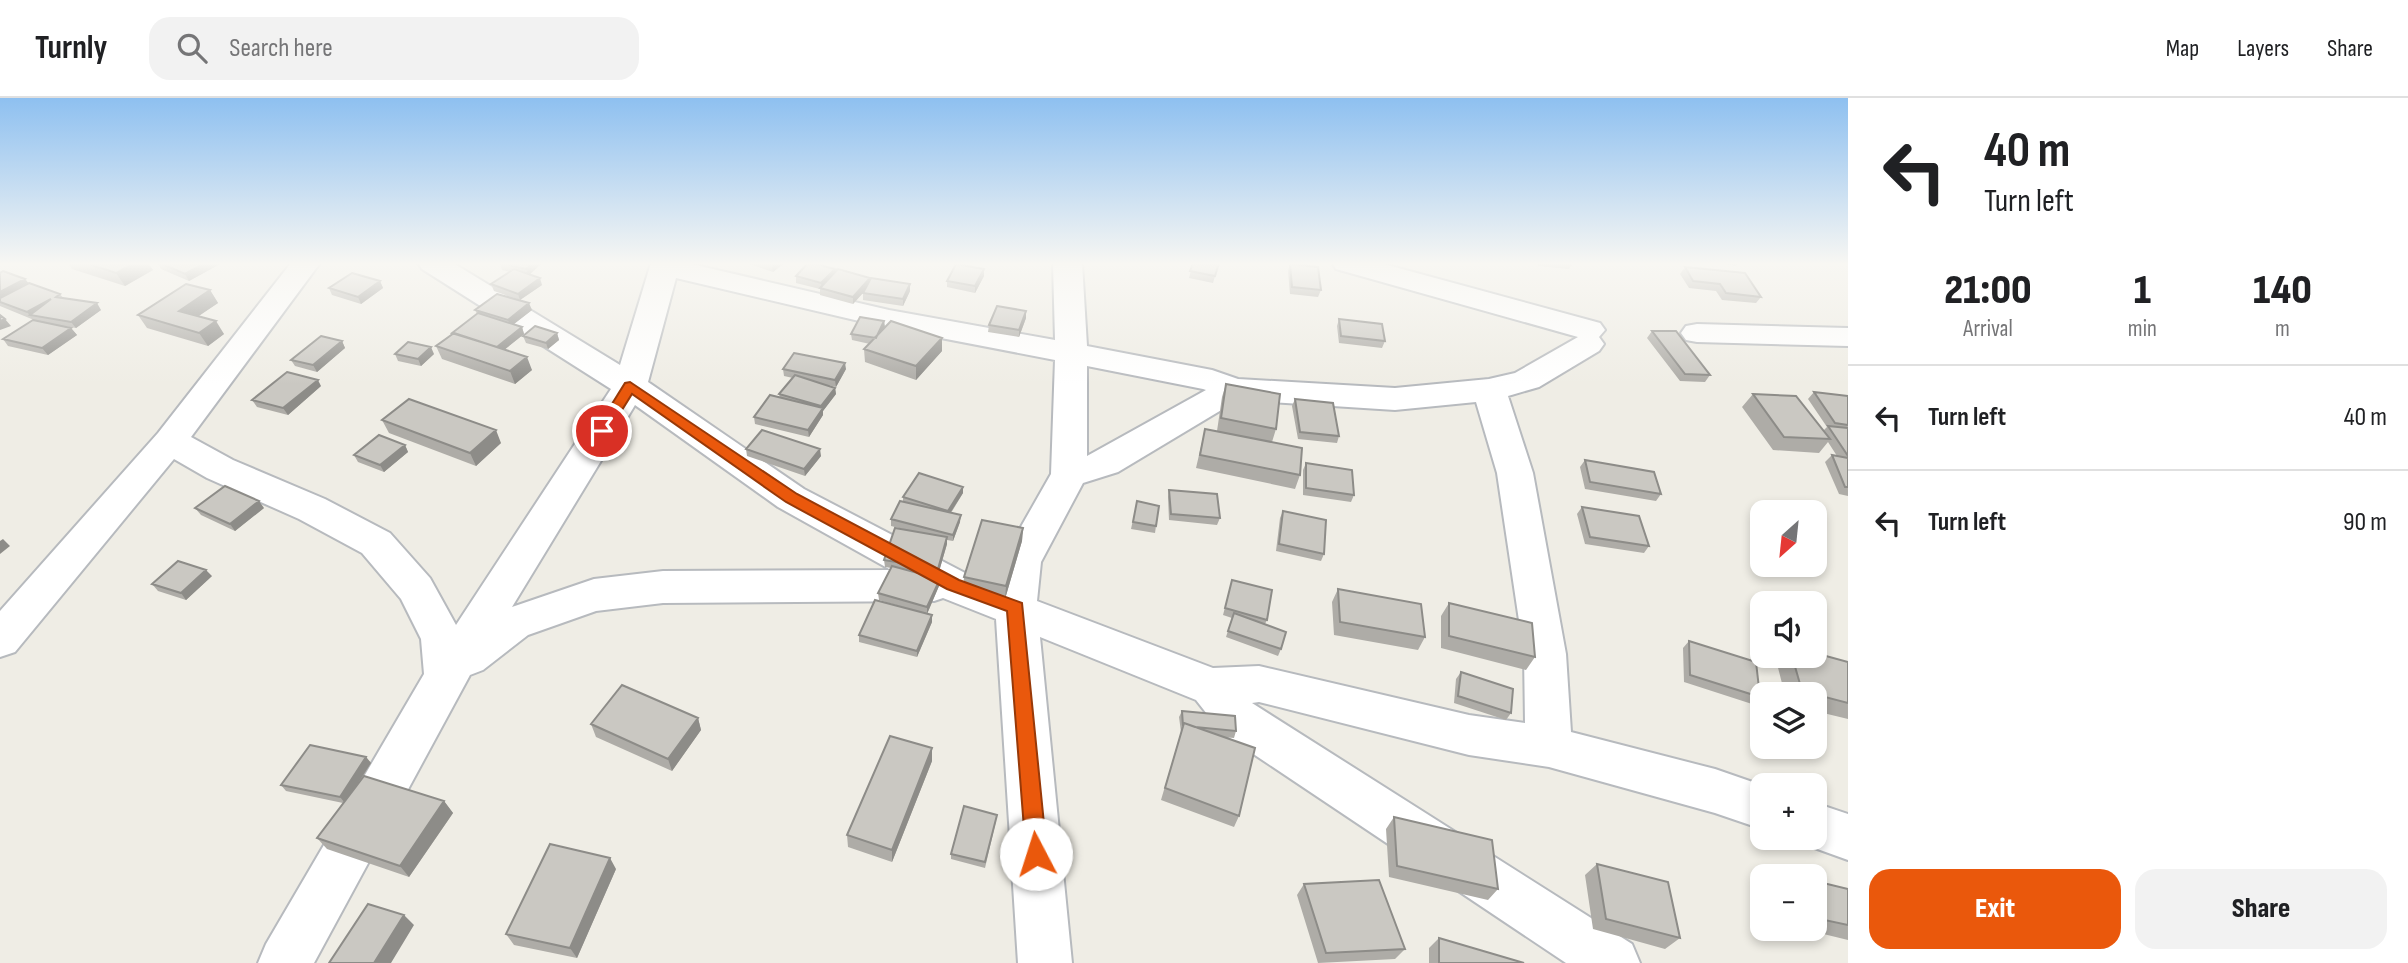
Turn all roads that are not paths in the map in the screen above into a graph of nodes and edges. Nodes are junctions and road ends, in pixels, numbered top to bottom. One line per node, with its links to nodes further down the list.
1 (275, 303): 13 (street)
2 (497, 303): 10 (street)
3 (659, 303): 10 (street)
4 (828, 303): 9 (street)
5 (1069, 303): 9 (street)
6 (1478, 303): 12 (street)
7 (1697, 333): 8 (street)
8 (1848, 337)
9 (1071, 354): 11 (street); 14 (street)
10 (630, 386): 15 (street); 18 (street)
11 (1232, 390): 12 (street); 14 (street)
12 (1489, 390): 20 (street)
13 (170, 440): 17 (street); 18 (street)
14 (1069, 474): 16 (street)
15 (953, 584): 16 (street); 18 (street)
16 (1016, 607): 19 (street); 25 (street)
17 (0, 640)
18 (446, 676): 24 (street)
19 (1212, 687): 20 (street); 26 (street)
20 (1549, 747): 21 (street)
21 (1750, 803)
22 (1827, 830): 23 (street)
23 (1848, 837)
24 (285, 963)
25 (1045, 963)
26 (1613, 963)

